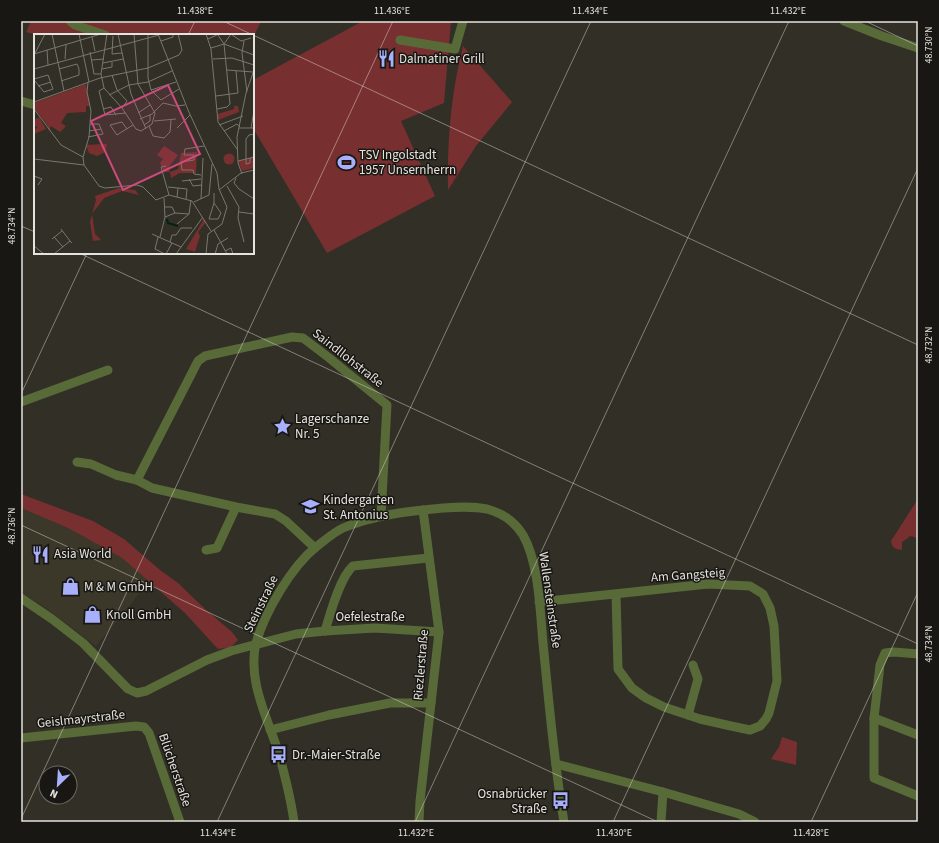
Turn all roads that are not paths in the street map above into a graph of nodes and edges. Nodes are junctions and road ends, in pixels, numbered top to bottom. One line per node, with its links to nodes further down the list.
1 (70, 21): 4 (street)
2 (462, 21): 5 (street)
3 (844, 21): 6 (street)
4 (101, 34)
5 (400, 40)
6 (918, 48)
7 (21, 101): 8 (street)
8 (34, 105)
9 (108, 370): 10 (street)
10 (21, 402)
11 (77, 462): 12 (street)
12 (137, 480): 13 (street); 15 (street, Saindllohstraße)
13 (236, 507): 16 (street); 17 (street)
14 (423, 510): 15 (street, Wallensteinstraße); 18 (street, Riezlerstraße); 21 (street, Wallensteinstraße)
15 (381, 516): 16 (street, Steinstraße)
16 (315, 548): 24 (street, Steinstraße)
17 (206, 550)
18 (428, 558): 22 (street, Oefelestraße); 23 (street, Riezlerstraße)
19 (616, 594): 21 (street, Am Gangsteig); 28 (street, Am Gangsteig); 28 (street, Am Gangsteig)
20 (21, 598): 24 (street, Oefelestraße)
21 (539, 602): 34 (street, Wallensteinstraße)
22 (325, 630): 23 (street, Oefelestraße); 24 (street, Oefelestraße)
23 (439, 632): 27 (street, Riezlerstraße)
24 (256, 644): 31 (street, Steinstraße)
25 (918, 654): 29 (street)
26 (693, 665): 28 (street)
27 (431, 703): 31 (street); 39 (street, Riezlerstraße)
28 (688, 715)
29 (874, 718): 32 (street); 36 (street)
30 (144, 726): 33 (street, Geislmayrstraße); 37 (street, Blücherstraße)
31 (270, 730): 38 (street, Steinstraße)
32 (918, 735)
33 (21, 738)
34 (556, 764): 35 (street); 40 (street, Wallensteinstraße)
35 (664, 792): 41 (street); 42 (street)
36 (918, 796)
37 (180, 822)
38 (294, 822)
39 (419, 822)
40 (564, 822)
41 (662, 822)
42 (755, 822)

